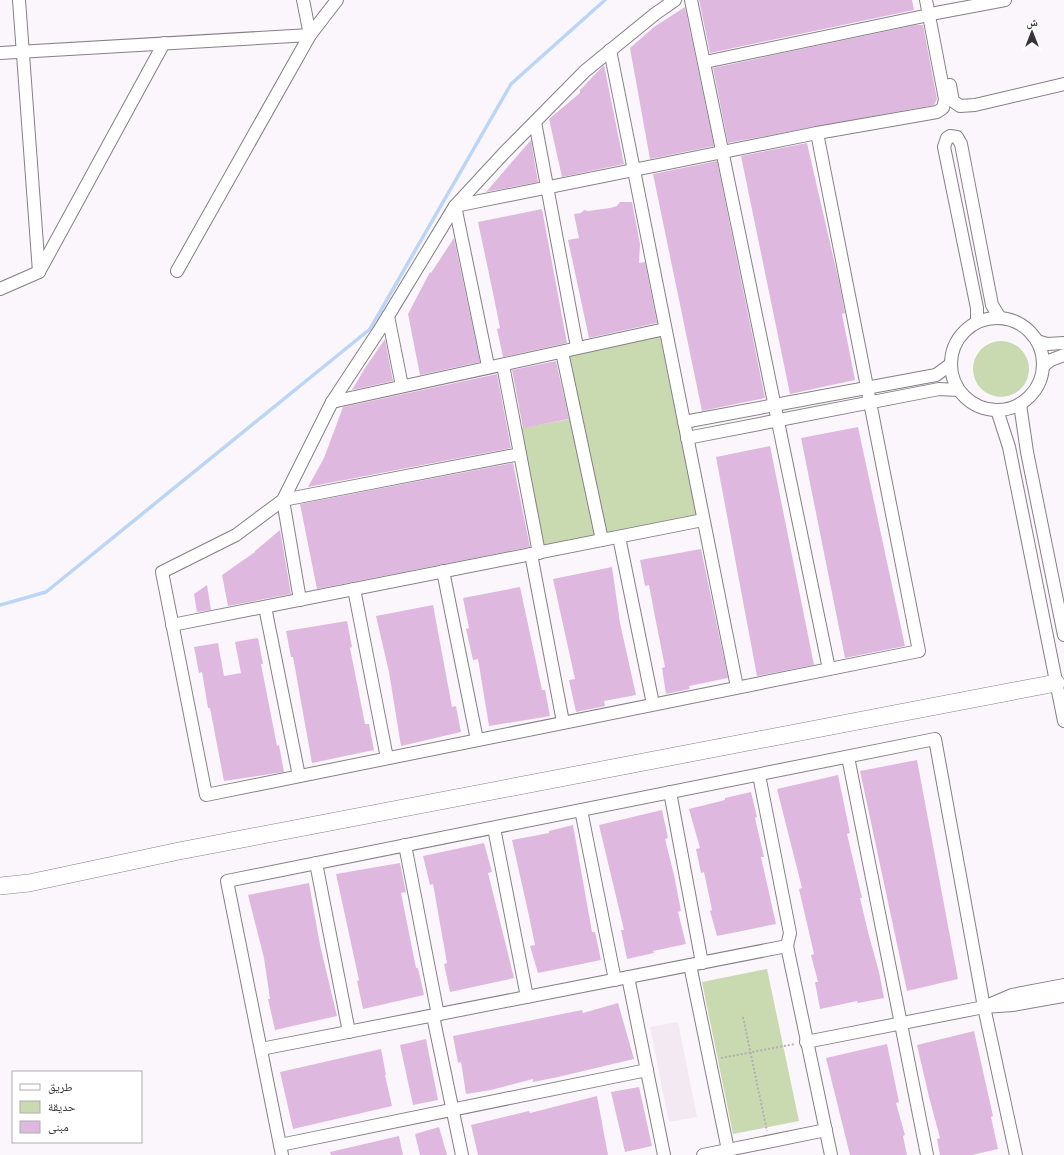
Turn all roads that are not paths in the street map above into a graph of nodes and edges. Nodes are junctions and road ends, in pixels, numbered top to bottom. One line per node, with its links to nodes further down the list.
1 (19, 0): 13 (street)
2 (303, 0): 10 (street)
3 (337, 0): 10 (street)
4 (675, 0): 12 (street)
5 (691, 0): 15 (street)
6 (926, 0): 9 (street)
7 (933, 0): 9 (street)
8 (1005, 0): 9 (street)
9 (933, 14): 15 (street); 16 (street); 18 (street)
10 (310, 35): 11 (street); 23 (street)
11 (164, 42): 13 (street); 24 (street)
12 (610, 50): 17 (street); 20 (street)
13 (23, 52): 14 (street); 24 (street)
14 (0, 53)
15 (705, 62): 19 (street)
16 (1064, 84)
17 (535, 122): 21 (street); 22 (street)
18 (817, 133): 19 (street); 42 (street)
19 (724, 152): 20 (street); 47 (street)
20 (633, 170): 21 (street); 31 (street)
21 (547, 187): 22 (street); 34 (street)
22 (455, 206): 28 (street); 39 (street)
23 (177, 271)
24 (39, 272): 25 (street)
25 (0, 290)
26 (992, 305): 27 (street); 27 (street); 29 (street)
27 (977, 308): 30 (street)
28 (388, 316): 41 (street); 44 (street)
29 (1000, 318): 30 (street); 32 (street)
30 (977, 322): 38 (street)
31 (665, 329): 34 (street); 50 (street)
32 (1037, 341): 33 (street); 40 (street)
33 (1064, 343)
34 (577, 347): 35 (street)
35 (562, 352): 37 (street); 56 (street)
36 (1064, 355): 40 (street)
37 (503, 364): 39 (street); 52 (street)
38 (951, 364): 42 (street); 43 (street)
39 (488, 366): 41 (street)
40 (1043, 366): 46 (street)
41 (402, 386): 44 (street)
42 (868, 388): 45 (street); 47 (street)
43 (958, 390): 45 (street); 48 (street)
44 (332, 402): 53 (street)
45 (871, 402): 49 (street); 64 (street)
46 (1020, 404): 48 (street); 63 (street)
47 (776, 405): 49 (street); 50 (street)
48 (997, 410): 65 (street)
49 (779, 420): 51 (street); 64 (street)
50 (684, 422): 51 (street)
51 (687, 438): 54 (street)
52 (520, 454): 53 (street); 57 (street)
53 (283, 500): 60 (street); 62 (street)
54 (704, 520): 55 (street); 66 (street)
55 (619, 537): 56 (street); 67 (street)
56 (602, 540): 57 (street)
57 (535, 553): 58 (street); 69 (street)
58 (443, 571): 59 (street); 70 (street)
59 (354, 589): 60 (street); 72 (street)
60 (300, 600): 61 (street)
61 (265, 607): 62 (street); 74 (street)
62 (172, 625): 74 (street)
63 (1064, 635)
64 (828, 669): 66 (street)
65 (1056, 683): 68 (street); 80 (street)
66 (737, 687): 67 (street)
67 (653, 704): 69 (street)
68 (1064, 721)
69 (563, 722): 70 (street)
70 (477, 740): 72 (street)
71 (848, 757): 73 (street); 88 (street); 90 (street)
72 (387, 758): 74 (street)
73 (759, 775): 75 (street); 81 (street)
74 (299, 776)
75 (670, 792): 76 (street); 82 (street)
76 (581, 810): 77 (street); 84 (street)
77 (494, 828): 78 (street); 87 (street)
78 (405, 846): 79 (street); 89 (street)
79 (316, 863): 91 (street); 93 (street)
80 (5, 888)
81 (787, 946): 82 (street); 92 (street)
82 (696, 964): 83 (street); 98 (street)
83 (628, 977): 84 (street); 94 (street)
84 (615, 980): 87 (street)
85 (1064, 985): 88 (street)
86 (1064, 996): 88 (street)
87 (527, 997): 89 (street)
88 (984, 1007): 90 (street); 105 (street)
89 (436, 1015): 91 (street); 95 (street)
90 (900, 1023): 92 (street); 104 (street)
91 (349, 1032): 93 (street)
92 (806, 1042): 96 (street)
93 (261, 1049): 97 (street)
94 (647, 1070): 95 (street); 101 (street)
95 (453, 1110): 97 (street); 100 (street)
96 (826, 1130): 99 (street); 103 (street)
97 (281, 1150)
98 (728, 1150): 99 (street); 102 (street)
99 (743, 1151)
100 (462, 1155)
101 (664, 1155)
102 (703, 1155)
103 (831, 1155)
104 (927, 1155)
105 (1016, 1155)

